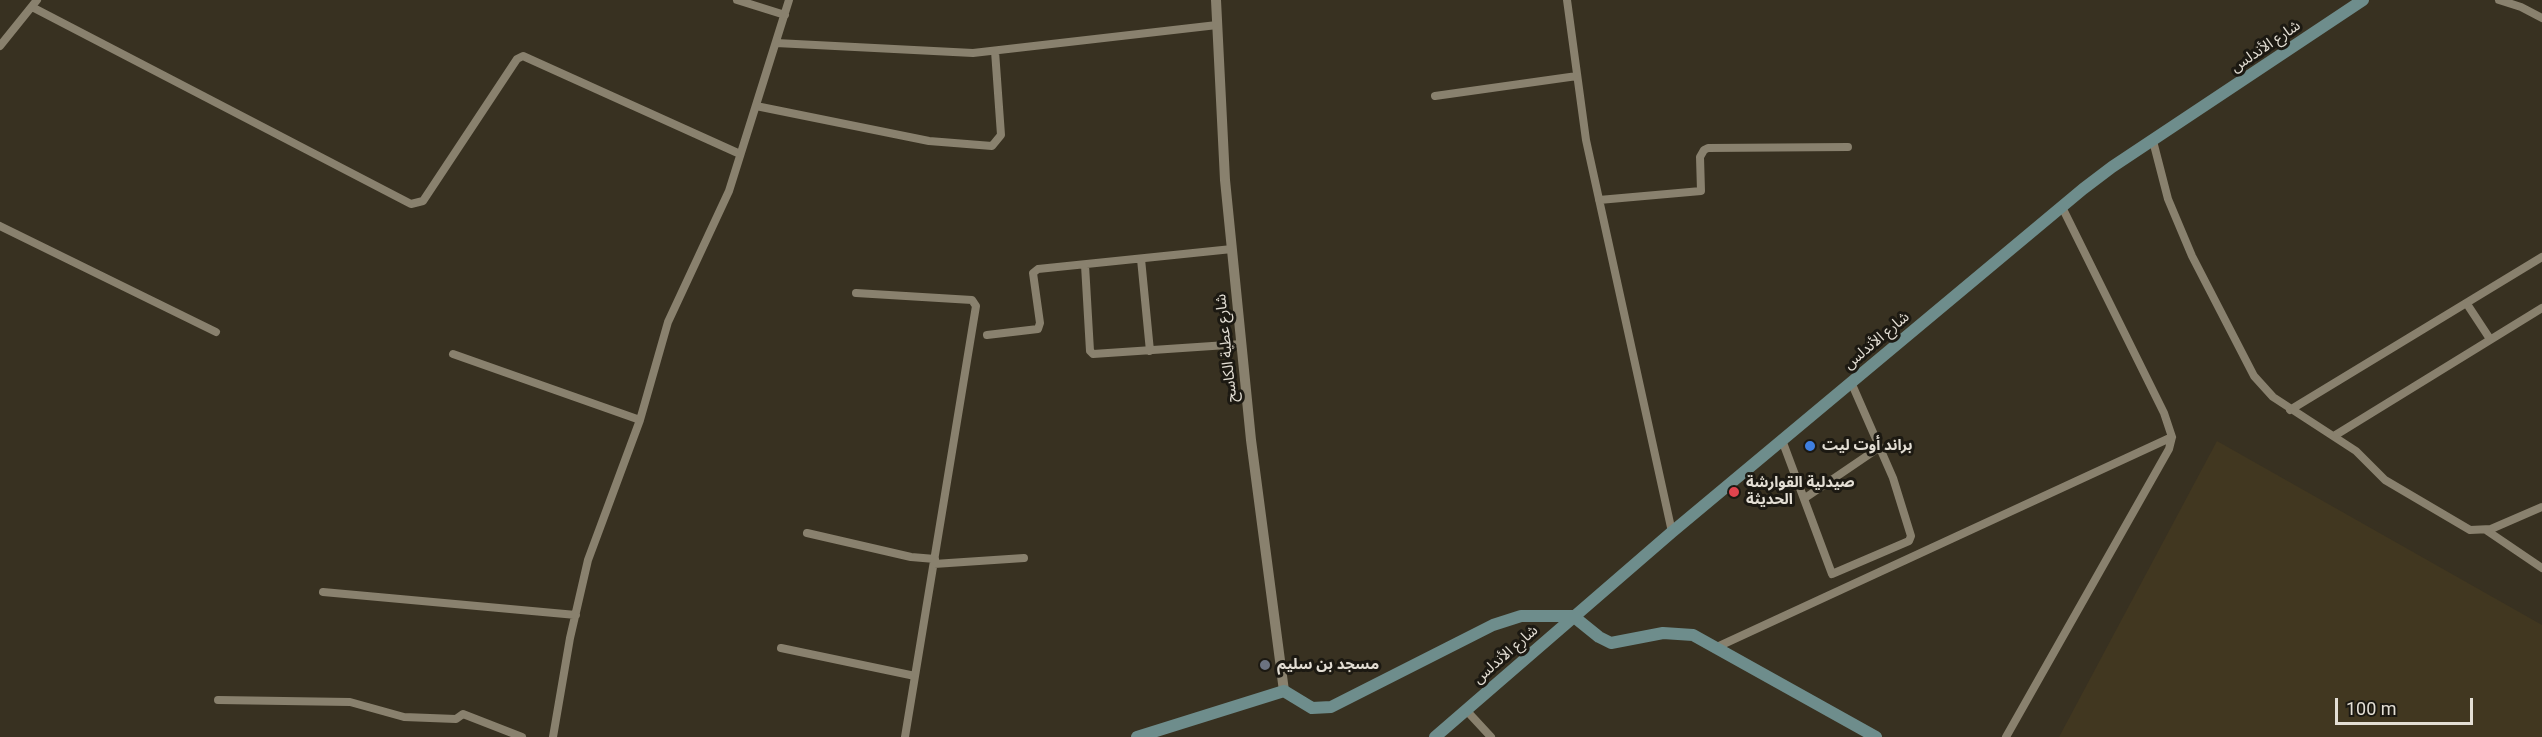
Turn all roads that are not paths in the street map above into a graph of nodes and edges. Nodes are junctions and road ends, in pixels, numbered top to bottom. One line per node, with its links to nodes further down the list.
1 (737, 0): 8 (street)
2 (789, 0): 8 (street)
3 (1216, 0): 10 (street, شارع عطية الكاسح)
4 (1567, 0): 14 (street)
5 (2363, 0): 17 (main road, شارع الأندلس)
6 (2499, 0): 9 (street)
7 (35, 3): 12 (street); 19 (street)
8 (785, 15): 11 (street)
9 (2542, 18)
10 (1218, 25): 13 (street); 23 (street, شارع عطية الكاسح)
11 (776, 43): 13 (street); 16 (street)
12 (0, 46)
13 (995, 51): 16 (street)
14 (1576, 76): 15 (street); 20 (street)
15 (1435, 96)
16 (756, 106): 19 (street)
17 (2152, 141): 21 (main road, شارع الأندلس); 37 (street)
18 (1848, 147): 20 (street)
19 (740, 154): 38 (street)
20 (1599, 200): 46 (street)
21 (2062, 207): 36 (main road, شارع الأندلس); 40 (street)
22 (0, 226): 30 (street)
23 (1232, 249): 25 (street); 33 (street, شارع عطية الكاسح)
24 (2542, 257): 28 (street)
25 (1141, 259): 26 (street); 34 (street)
26 (1085, 265): 31 (street); 34 (street)
27 (856, 293): 49 (street)
28 (2467, 304): 32 (street); 37 (street)
29 (2542, 308): 32 (street)
30 (216, 332)
31 (987, 335)
32 (2490, 339): 39 (street)
33 (1242, 344): 34 (street); 57 (street, شارع عطية الكاسح)
34 (1150, 351)
35 (453, 354): 38 (street)
36 (1851, 382): 41 (main road, شارع الأندلس); 42 (street)
37 (2290, 411): 39 (street)
38 (640, 420): 52 (street)
39 (2334, 436): 45 (street)
40 (2172, 437): 54 (street); 67 (street)
41 (1782, 440): 43 (street); 46 (main road, شارع الأندلس)
42 (1880, 447): 43 (street); 43 (street)
43 (1805, 498)
44 (2542, 507): 45 (street)
45 (2486, 530): 50 (street)
46 (1672, 532): 53 (main road, شارع الأندلس)
47 (807, 533): 49 (street)
48 (1024, 558): 49 (street)
49 (935, 561): 56 (street)
50 (2542, 568)
51 (322, 592): 52 (street)
52 (576, 615): 61 (street)
53 (1573, 616): 54 (main road); 57 (main road); 59 (main road, شارع الأندلس)
54 (1717, 647): 66 (main road)
55 (781, 648): 56 (street)
56 (915, 676): 62 (street)
57 (1284, 691): 63 (main road)
58 (218, 700): 60 (street)
59 (1466, 710): 64 (main road, شارع الأندلس); 65 (street)
60 (522, 737)
61 (553, 737)
62 (905, 737)
63 (1137, 737)
64 (1435, 737)
65 (1491, 737)
66 (1876, 737)
67 (2006, 737)

